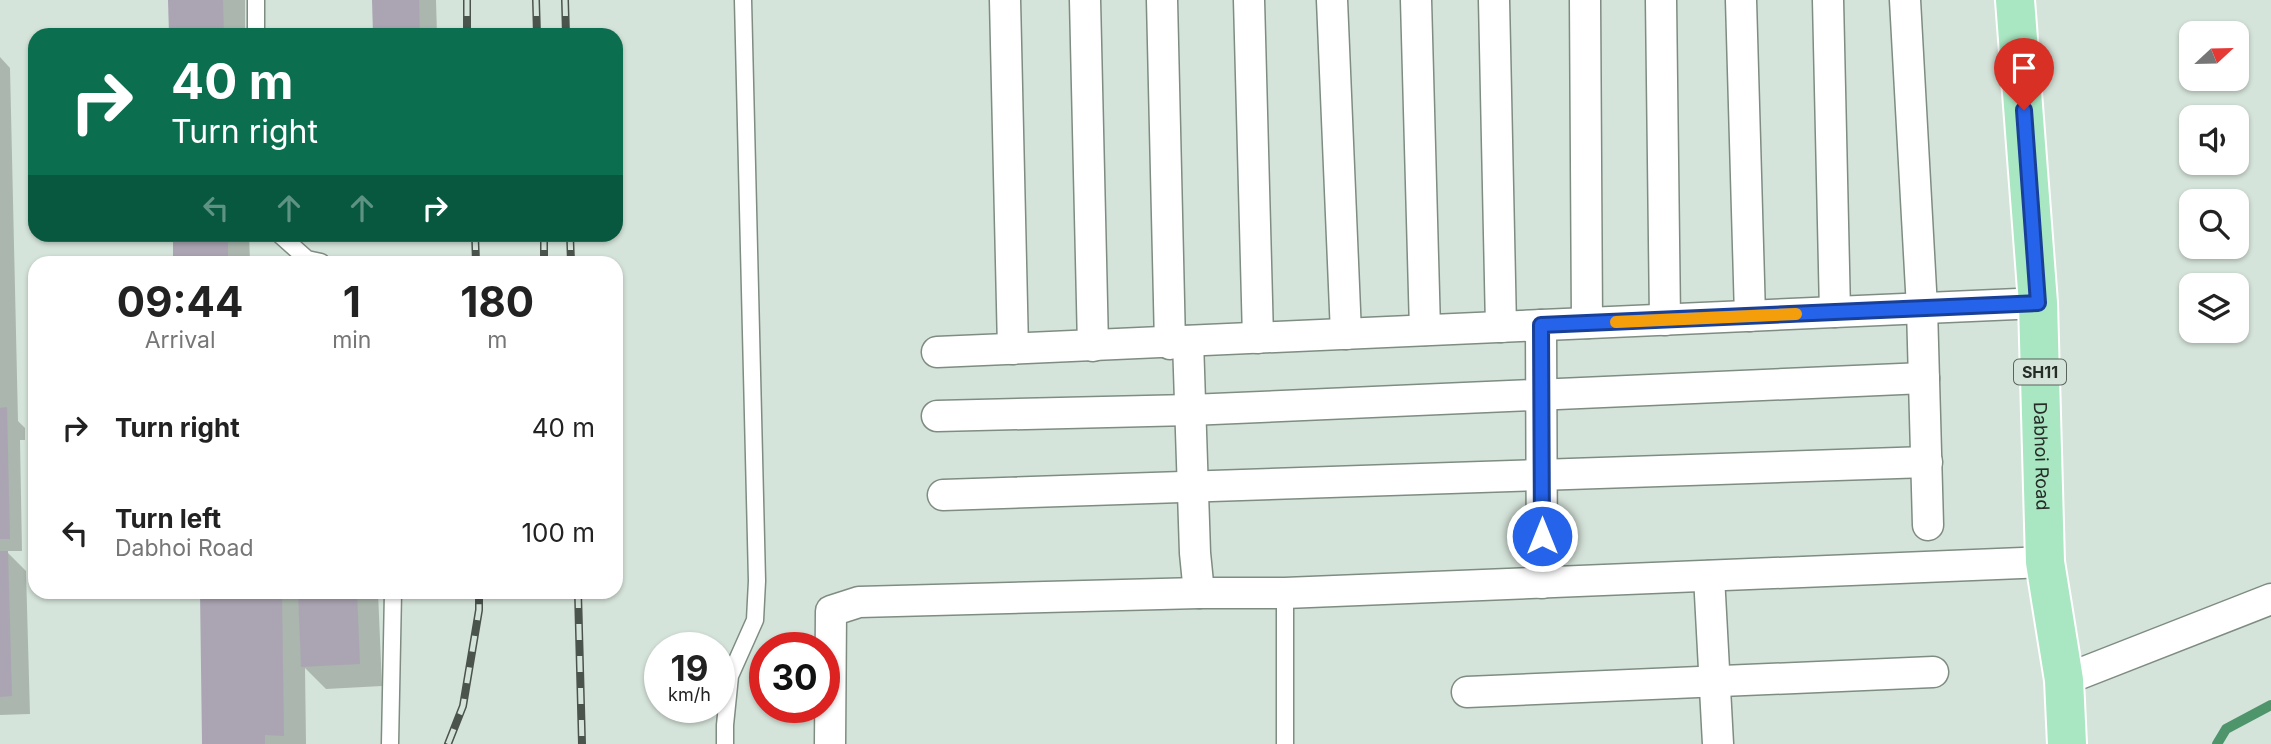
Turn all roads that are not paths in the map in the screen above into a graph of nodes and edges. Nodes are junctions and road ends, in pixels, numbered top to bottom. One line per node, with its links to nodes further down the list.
1 (256, 0): 16 (lane)
2 (743, 0): 55 (lane)
3 (1005, 0): 32 (street)
4 (1086, 0): 31 (street)
5 (1162, 0): 30 (street)
6 (1249, 0): 29 (street)
7 (1332, 0): 28 (street)
8 (1416, 0): 27 (street)
9 (1493, 0): 26 (street)
10 (1585, 0): 24 (street)
11 (1661, 0): 23 (street)
12 (1741, 0): 22 (street)
13 (1828, 0): 21 (street)
14 (1905, 0): 20 (street)
15 (2015, 0): 19 (main road, Dabhoi Road / SH11)
16 (257, 28)
17 (288, 242): 18 (lane)
18 (304, 256)
19 (2038, 303): 20 (street); 43 (main road, Dabhoi Road / SH11)
20 (1922, 308): 21 (street); 34 (street)
21 (1835, 312): 22 (street)
22 (1750, 316): 23 (street)
23 (1665, 320): 24 (street)
24 (1587, 323): 25 (street)
25 (1541, 325): 26 (street); 35 (street)
26 (1501, 327): 27 (street)
27 (1425, 330): 28 (street)
28 (1346, 334): 29 (street)
29 (1258, 338): 30 (street)
30 (1179, 342): 31 (street); 36 (street)
31 (1093, 346): 32 (street)
32 (1013, 349): 33 (street)
33 (937, 352)
34 (1924, 378): 35 (street); 38 (street)
35 (1541, 394): 36 (street); 39 (street)
36 (1190, 410): 37 (street); 40 (street)
37 (937, 416)
38 (1927, 462): 39 (street); 42 (street)
39 (1542, 476): 40 (street); 45 (street)
40 (1193, 486): 41 (street); 46 (street)
41 (943, 495)
42 (1928, 525)
43 (2045, 562): 44 (street); 51 (main road, Dabhoi Road / SH11)
44 (1709, 576): 45 (street); 52 (street)
45 (1542, 583): 47 (street)
46 (1199, 593): 47 (street); 56 (street)
47 (1285, 593): 57 (lane)
48 (393, 599): 54 (lane)
49 (2271, 599): 51 (street)
50 (1933, 672): 52 (street)
51 (2064, 680): 59 (main road, Dabhoi Road / SH11)
52 (1716, 682): 53 (street); 58 (street)
53 (1467, 692)
54 (390, 744)
55 (725, 744)
56 (830, 744)
57 (1285, 744)
58 (1718, 744)
59 (2067, 744)

